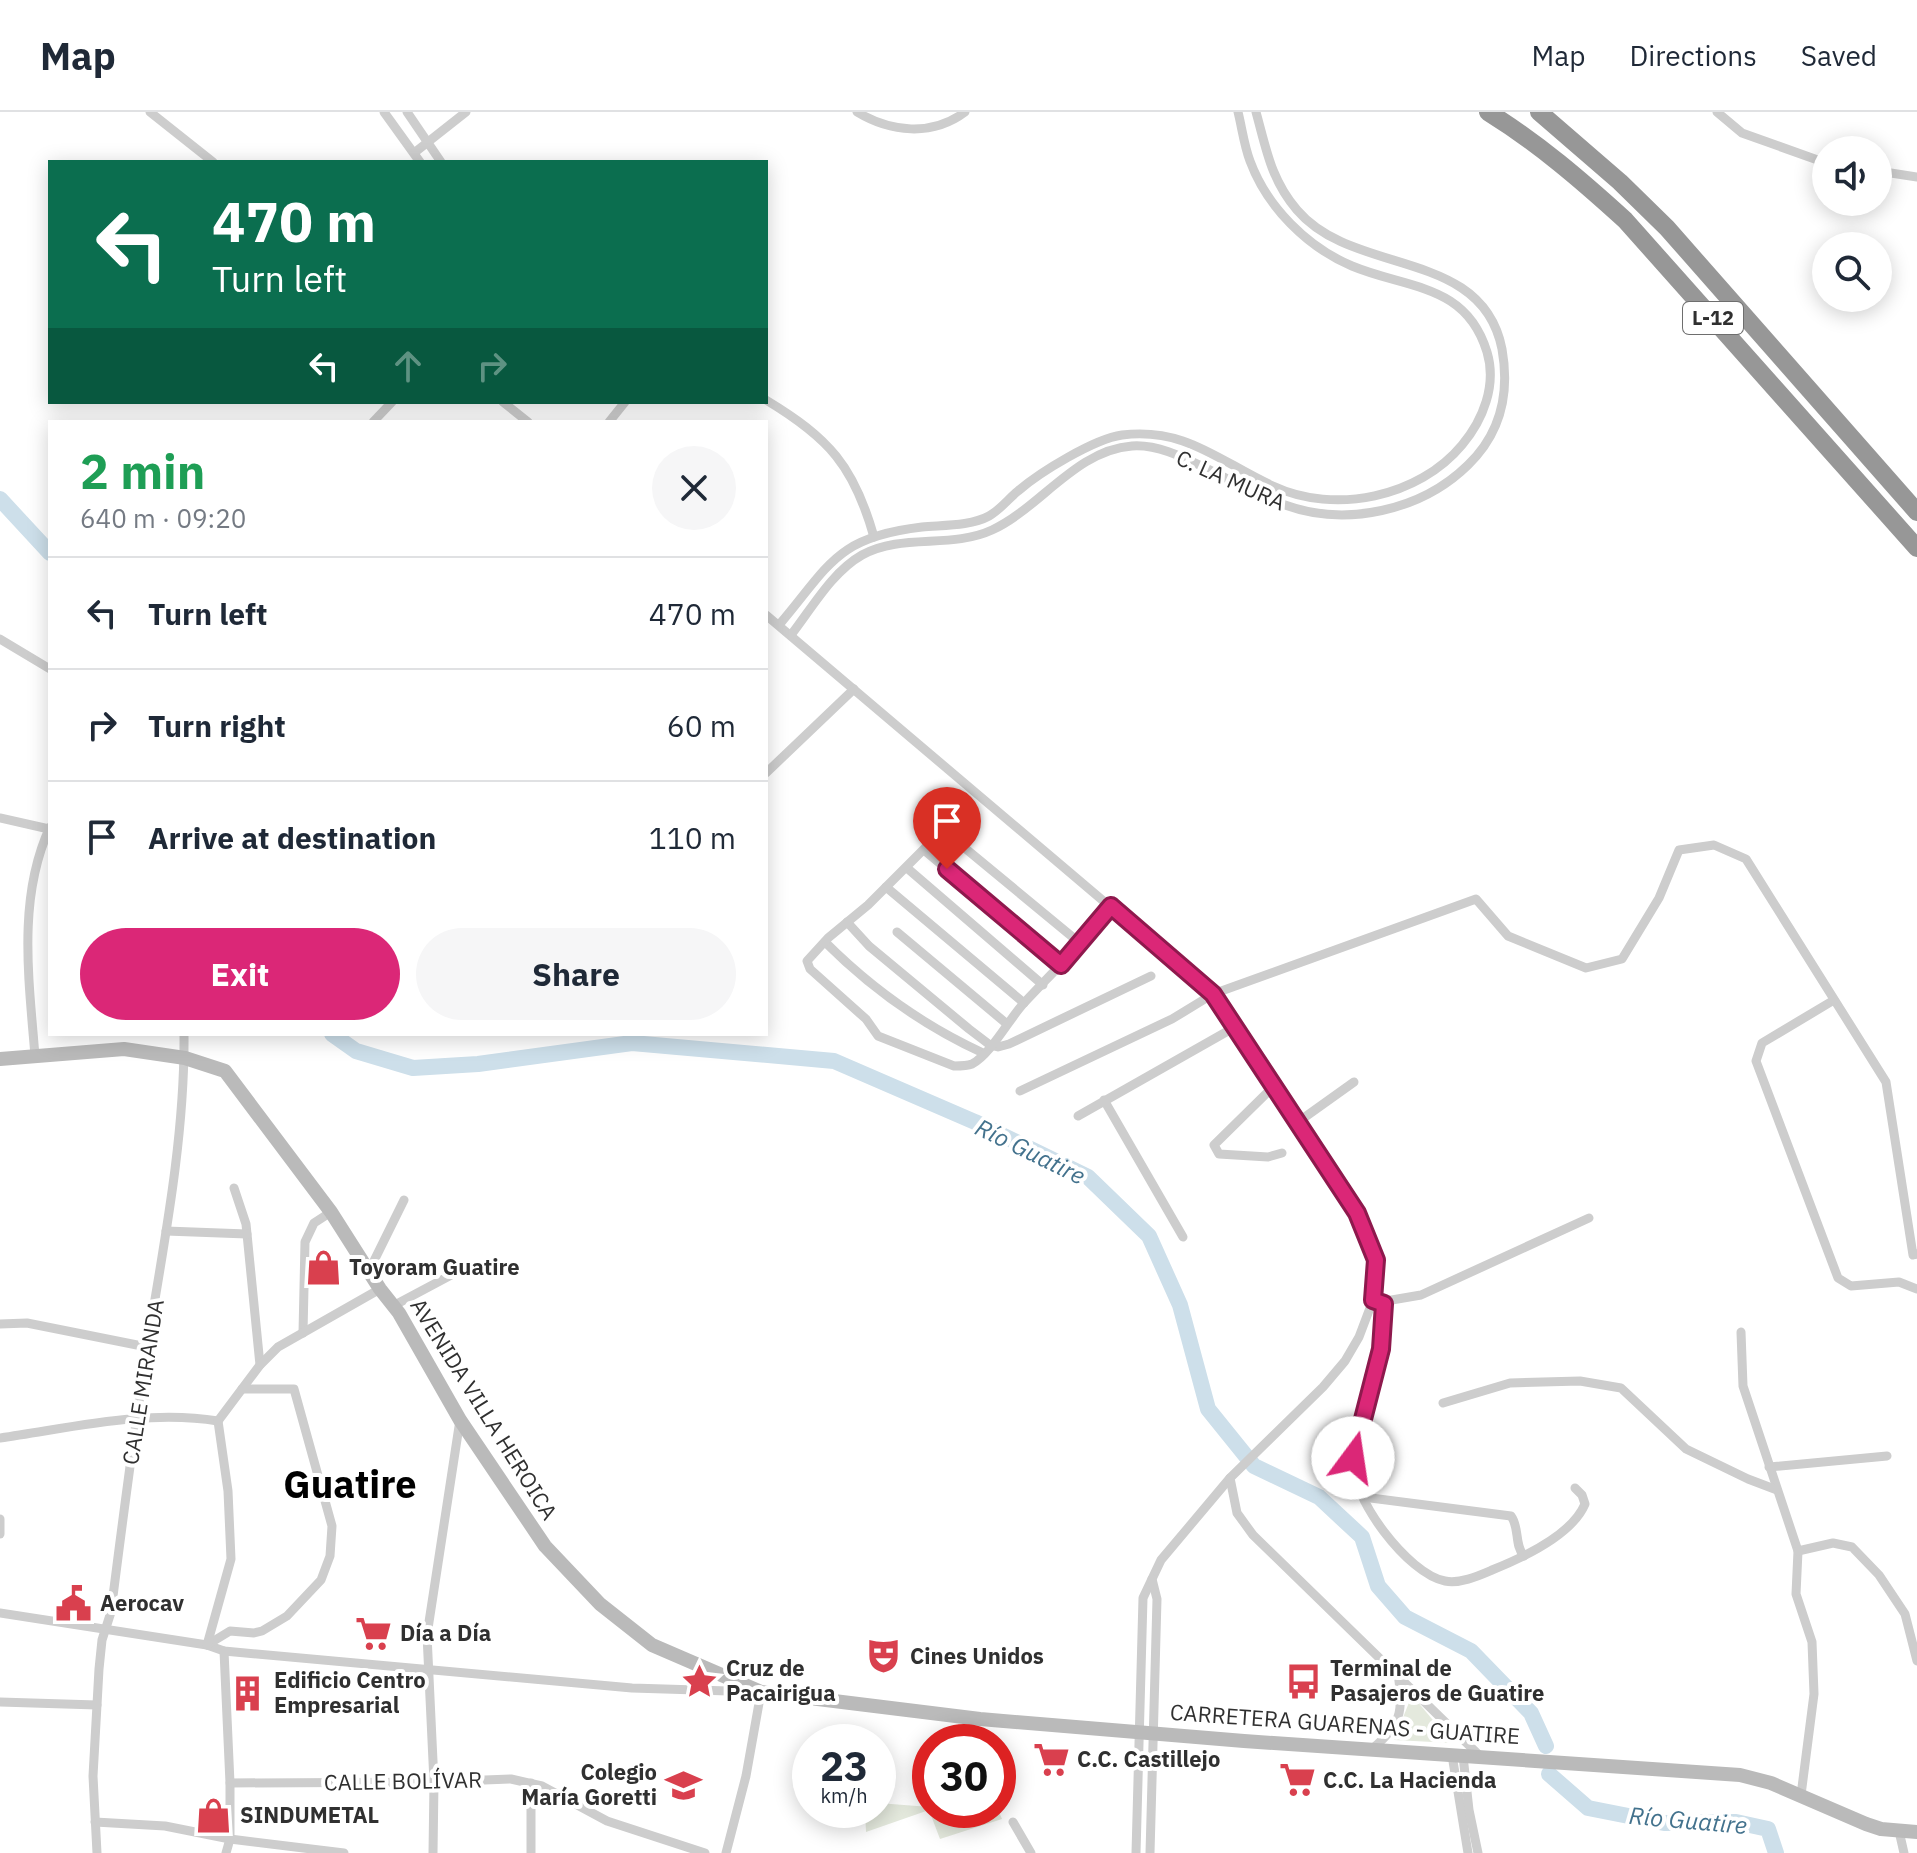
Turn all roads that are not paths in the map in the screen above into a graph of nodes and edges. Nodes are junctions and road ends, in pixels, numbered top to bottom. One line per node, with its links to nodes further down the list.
1 (150, 112): 15 (street)
2 (384, 112): 13 (street)
3 (407, 112): 12 (street)
4 (466, 112): 12 (street)
5 (857, 112): 6 (street)
6 (965, 112)
7 (1238, 112): 27 (street)
8 (1256, 112): 28 (street, C. LA MURA)
9 (1488, 112): 29 (highway, L-12)
10 (1539, 112): 26 (highway, L-12)
11 (1717, 112): 14 (street)
12 (428, 142): 13 (street); 16 (street)
13 (417, 158)
14 (1812, 158)
15 (210, 160)
16 (440, 160)
17 (1892, 173): 18 (street)
18 (1917, 177)
19 (768, 401): 27 (street)
20 (390, 404): 23 (street)
21 (506, 404): 24 (street)
22 (623, 404): 25 (street)
23 (375, 420)
24 (526, 420)
25 (611, 420)
26 (1917, 512)
27 (873, 535): 28 (street); 31 (street)
28 (877, 548): 32 (street, C. LA MURA)
29 (1917, 548)
30 (768, 617): 31 (street)
31 (779, 625): 32 (street)
32 (791, 635): 35 (street)
33 (0, 639): 34 (street)
34 (48, 668)
35 (854, 689): 36 (street); 43 (street)
36 (768, 771)
37 (0, 818): 38 (street)
38 (48, 828)
39 (48, 834): 58 (street)
40 (924, 850): 41 (street); 47 (street); 48 (street)
41 (907, 868): 42 (street); 50 (street)
42 (886, 887): 44 (street); 53 (street)
43 (1111, 906): 47 (street); 51 (street)
44 (847, 922): 46 (street); 57 (street)
45 (897, 932): 54 (street)
46 (825, 942): 57 (street); 57 (street)
47 (1081, 944): 48 (street)
48 (1061, 965): 50 (street)
49 (1151, 976): 57 (street)
50 (1043, 985): 53 (street)
51 (1213, 994): 52 (street); 55 (street); 63 (street)
52 (1834, 1000): 75 (street); 79 (street)
53 (1024, 1003): 54 (street)
54 (1007, 1024): 57 (street)
55 (1235, 1027): 62 (street); 64 (street)
56 (184, 1036): 59 (street, CALLE MIRANDA)
57 (987, 1049)
58 (35, 1056): 59 (main road, AVENIDA VILLA HEROICA); 60 (main road, AVENIDA VILLA HEROICA)
59 (185, 1058): 70 (main road, AVENIDA VILLA HEROICA); 72 (street, CALLE MIRANDA)
60 (0, 1059)
61 (1354, 1082): 66 (street)
62 (1274, 1086): 66 (street); 67 (street)
63 (1020, 1091)
64 (1104, 1100): 65 (street); 74 (street)
65 (1078, 1116)
66 (1298, 1122): 80 (street)
67 (1282, 1153)
68 (234, 1188): 73 (street)
69 (404, 1200): 77 (street)
70 (331, 1212): 77 (main road, AVENIDA VILLA HEROICA); 85 (street)
71 (1589, 1218): 81 (street)
72 (166, 1231): 73 (street); 86 (street, CALLE MIRANDA)
73 (247, 1234): 87 (street)
74 (1183, 1237)
75 (1917, 1254)
76 (468, 1266): 82 (street)
77 (369, 1271): 78 (main road, AVENIDA VILLA HEROICA)
78 (380, 1289): 82 (main road, AVENIDA VILLA HEROICA); 85 (street)
79 (1917, 1289)
80 (1373, 1300): 81 (street); 96 (street)
81 (1384, 1304): 99 (street)
82 (393, 1306): 91 (main road, AVENIDA VILLA HEROICA)
83 (0, 1324): 86 (street)
84 (1741, 1332): 95 (street)
85 (303, 1333): 87 (street)
86 (147, 1347): 90 (street, CALLE MIRANDA)
87 (260, 1365): 88 (street)
88 (242, 1389): 92 (street); 107 (street)
89 (1443, 1403): 98 (street)
90 (136, 1419): 92 (street); 93 (street); 106 (street, CALLE MIRANDA)
91 (460, 1420): 110 (street); 112 (main road, AVENIDA VILLA HEROICA)
92 (218, 1421): 107 (street)
93 (0, 1438)
94 (1887, 1456): 95 (street)
95 (1769, 1467): 98 (street)
96 (1230, 1478): 104 (street); 111 (street)
97 (1575, 1488): 103 (street)
98 (1777, 1490): 102 (street)
99 (1363, 1497): 103 (street); 103 (street)
100 (0, 1523): 101 (street)
101 (0, 1534)
102 (1798, 1551): 109 (street); 122 (street)
103 (1524, 1556)
104 (1152, 1579): 115 (street); 115 (street)
105 (0, 1613): 106 (street)
106 (105, 1629): 107 (street); 114 (street, CALLE MIRANDA)
107 (207, 1645): 108 (street)
108 (224, 1651): 110 (street); 120 (street)
109 (1917, 1661)
110 (428, 1671): 112 (street); 119 (street)
111 (1398, 1674): 116 (street); 118 (street)
112 (761, 1692): 115 (main road, CARRETERA GUARENAS - GUATIRE); 134 (street)
113 (0, 1702): 114 (street)
114 (97, 1705): 123 (street, CALLE MIRANDA)
115 (1146, 1732): 116 (main road, CARRETERA GUARENAS - GUATIRE); 136 (street); 137 (street)
116 (1372, 1749): 117 (main road, CARRETERA GUARENAS - GUATIRE)
117 (1458, 1756): 118 (main road, CARRETERA GUARENAS - GUATIRE); 138 (street); 139 (street)
118 (1488, 1757): 122 (main road, CARRETERA GUARENAS - GUATIRE)
119 (434, 1782): 120 (street, CALLE BOLÍVAR); 121 (street, CALLE BOLÍVAR); 131 (street)
120 (230, 1783): 127 (street)
121 (531, 1783): 132 (street); 133 (street, CALLE BOLÍVAR)
122 (1801, 1795): 125 (main road, CARRETERA GUARENAS - GUATIRE)
123 (95, 1822): 127 (street); 128 (street, CALLE MIRANDA)
124 (1016, 1827): 135 (street)
125 (1899, 1831): 126 (main road, CARRETERA GUARENAS - GUATIRE); 140 (street)
126 (1917, 1832)
127 (230, 1839): 129 (street); 130 (street)
128 (97, 1853)
129 (226, 1853)
130 (344, 1853)
131 (433, 1853)
132 (531, 1853)
133 (705, 1853)
134 (726, 1853)
135 (1031, 1853)
136 (1136, 1853)
137 (1150, 1853)
138 (1468, 1853)
139 (1478, 1853)
140 (1904, 1853)

